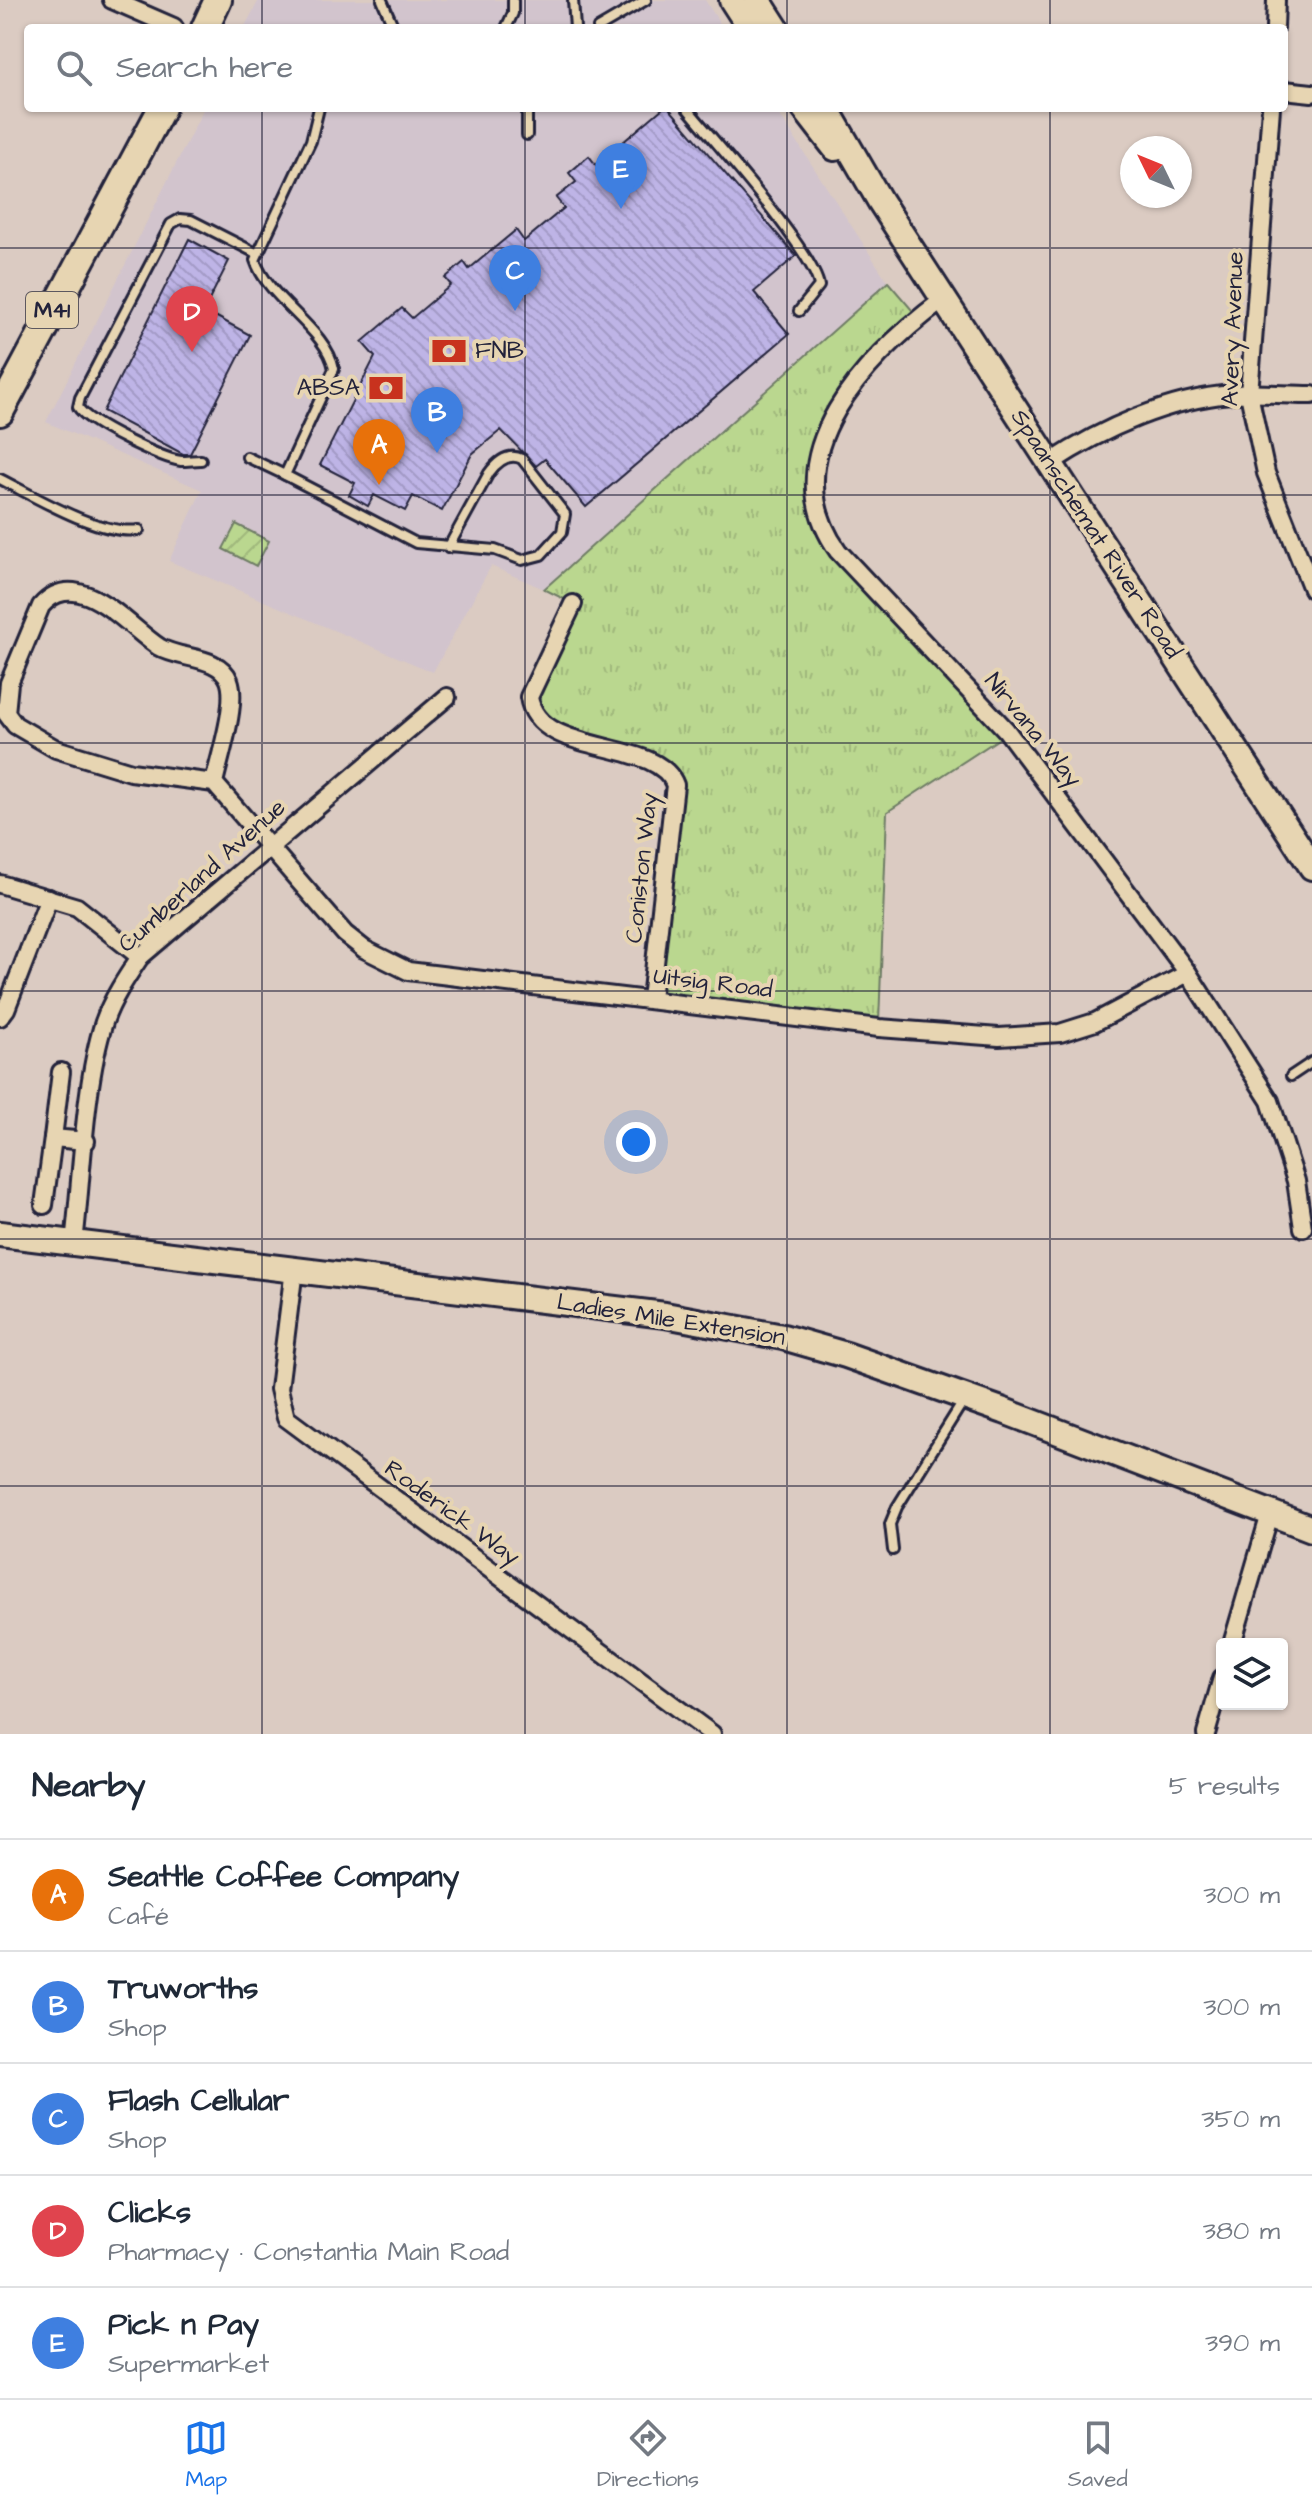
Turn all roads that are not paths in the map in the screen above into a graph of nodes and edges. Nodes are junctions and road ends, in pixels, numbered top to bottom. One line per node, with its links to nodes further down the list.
1 (112, 0): 10 (street)
2 (218, 0): 11 (main road)
3 (382, 0): 12 (lane)
4 (513, 0): 13 (lane)
5 (573, 0): 14 (lane)
6 (646, 0): 15 (lane)
7 (732, 0): 16 (main road)
8 (758, 0): 17 (main road)
9 (1276, 0): 18 (street)
10 (167, 24)
11 (207, 24)
12 (392, 24)
13 (508, 24)
14 (575, 24)
15 (616, 24)
16 (747, 24)
17 (773, 24)
18 (1275, 24)
19 (1288, 90): 20 (street)
20 (1312, 93)
21 (160, 112): 35 (main road, M41)
22 (318, 112): 30 (lane)
23 (527, 112): 28 (lane)
24 (690, 112): 32 (lane)
25 (807, 112): 29 (main road, Spaanschemat River Road)
26 (828, 112): 29 (main road, Spaanschemat River Road)
27 (1271, 112): 33 (street, Avery Avenue)
28 (527, 135)
29 (880, 201): 31 (main road, Spaanschemat River Road)
30 (256, 253): 37 (lane); 39 (lane)
31 (944, 299): 38 (main road, Spaanschemat River Road); 52 (street, Nirvana Way)
32 (799, 311)
33 (1249, 394): 34 (street); 38 (street); 43 (street, Avery Avenue)
34 (1312, 395)
35 (0, 412)
36 (247, 457): 39 (lane)
37 (201, 460)
38 (1050, 463): 48 (main road, Spaanschemat River Road)
39 (285, 475): 42 (lane)
40 (0, 479): 41 (lane)
41 (139, 530)
42 (448, 548): 42 (lane)
43 (1312, 589)
44 (573, 604): 53 (street, Coniston Way)
45 (447, 697): 47 (street, Cumberland Avenue)
46 (214, 783): 46 (street); 47 (street, Uitsig Road)
47 (269, 847): 51 (street, Cumberland Avenue); 53 (street, Uitsig Road)
48 (1312, 867)
49 (0, 884): 50 (street)
50 (49, 898): 51 (street); 54 (street)
51 (140, 957): 59 (street, Cumberland Avenue)
52 (1188, 973): 53 (street, Uitsig Road); 61 (street, Nirvana Way)
53 (651, 999)
54 (0, 1017)
55 (1312, 1062): 57 (lane)
56 (61, 1072): 58 (street)
57 (1291, 1076)
58 (53, 1138): 59 (street); 60 (street)
59 (86, 1141): 63 (street, Cumberland Avenue)
60 (44, 1205)
61 (1303, 1228)
62 (0, 1234): 63 (main road, Ladies Mile Extension)
63 (74, 1243): 64 (main road, Ladies Mile Extension)
64 (294, 1269): 65 (main road, Ladies Mile Extension); 71 (street, Roderick Way)
65 (966, 1397): 66 (main road, Ladies Mile Extension); 68 (lane)
66 (1270, 1514): 67 (main road, Ladies Mile Extension); 69 (street)
67 (1312, 1529)
68 (893, 1550)
69 (1234, 1638)
70 (1216, 1699): 72 (street)
71 (712, 1734)
72 (1206, 1734)

